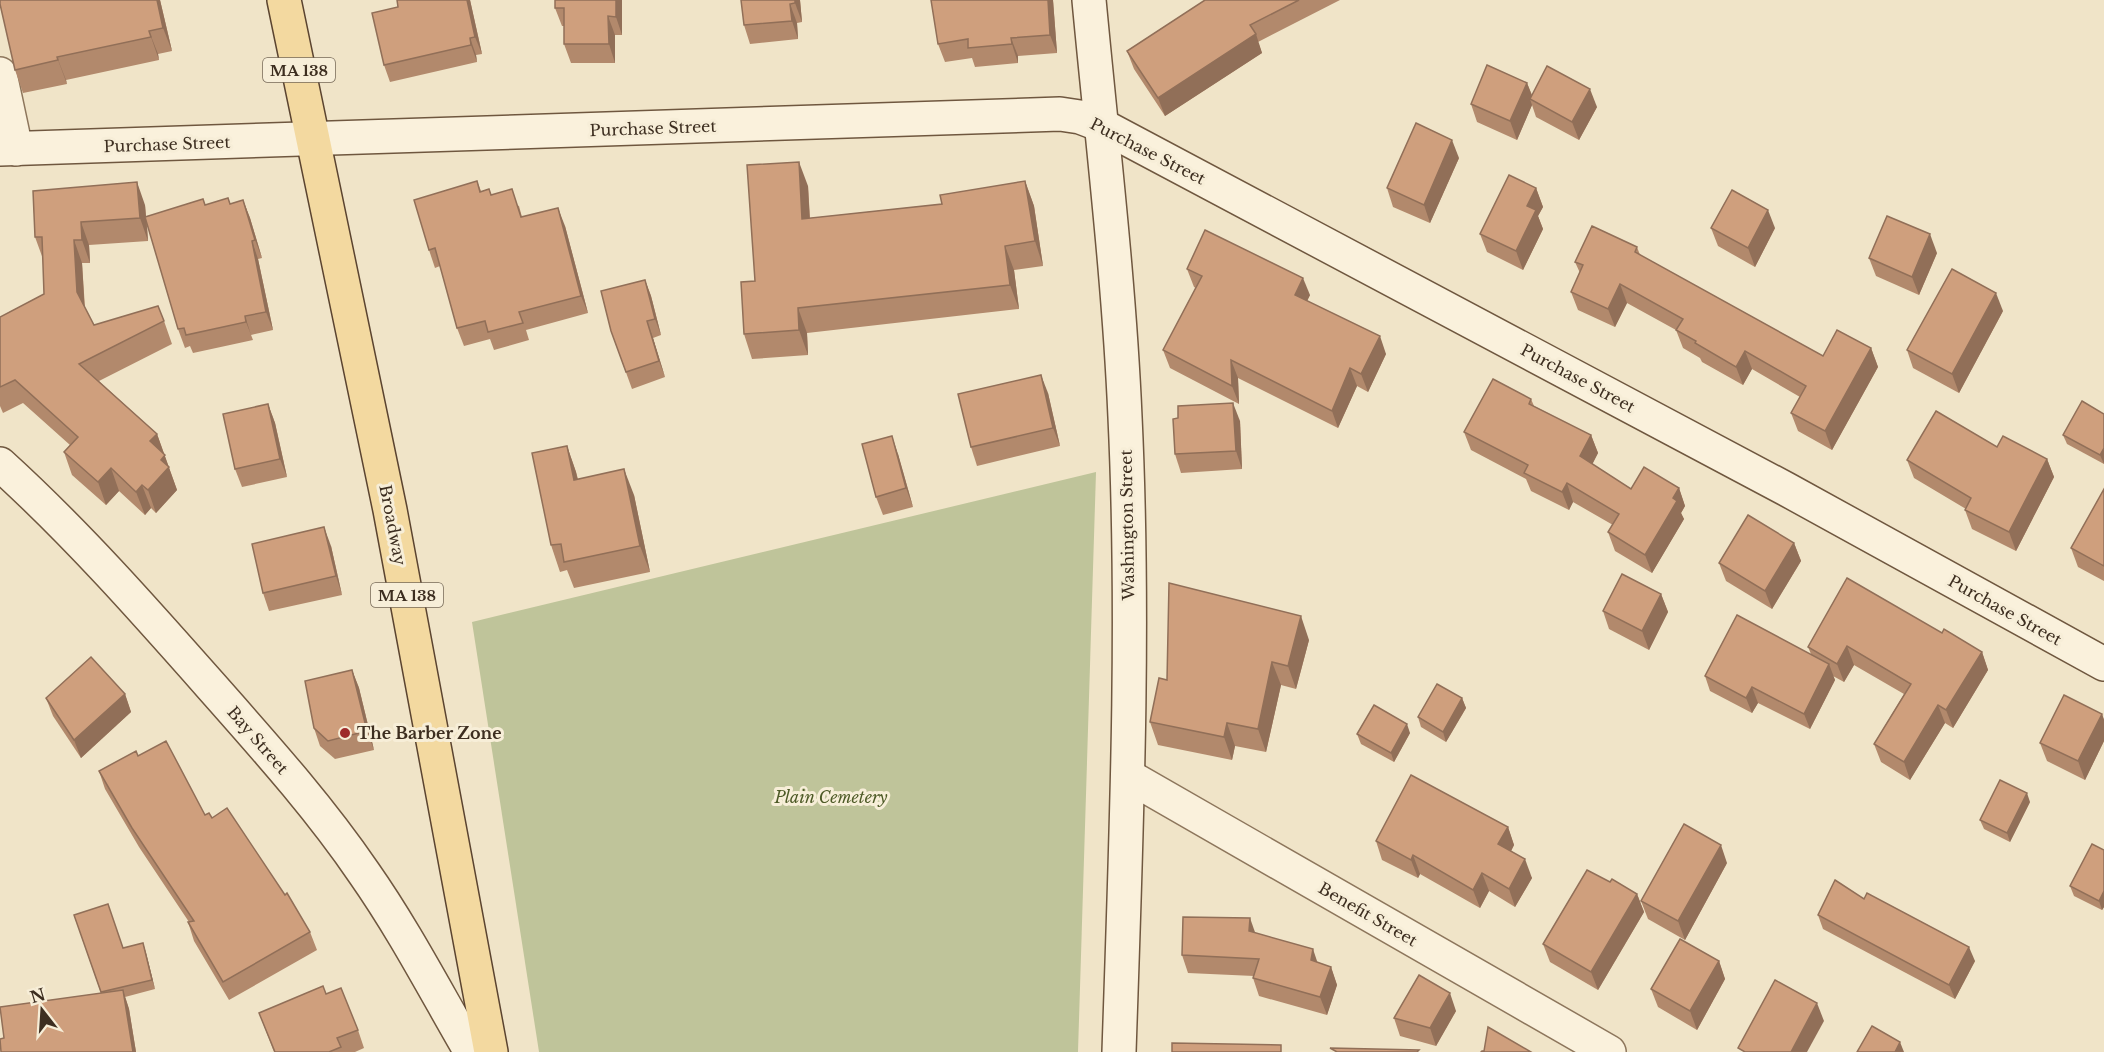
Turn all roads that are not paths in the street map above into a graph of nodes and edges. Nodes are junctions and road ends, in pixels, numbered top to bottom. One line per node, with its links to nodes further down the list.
1 (284, 0): 5 (main road, Broadway / MA 138)
2 (1089, 0): 4 (street, Washington Street)
3 (0, 74): 6 (street)
4 (1101, 125): 5 (street, Purchase Street); 8 (street, Purchase Street); 9 (street, Washington Street)
5 (314, 140): 6 (street, Purchase Street); 11 (main road, Broadway / MA 138)
6 (8, 149)
7 (0, 464): 10 (street, Bay Street)
8 (2104, 664)
9 (1128, 776): 12 (street, Washington Street); 13 (street, Benefit Street)
10 (471, 1052)
11 (491, 1052)
12 (1119, 1052)
13 (1608, 1052)

